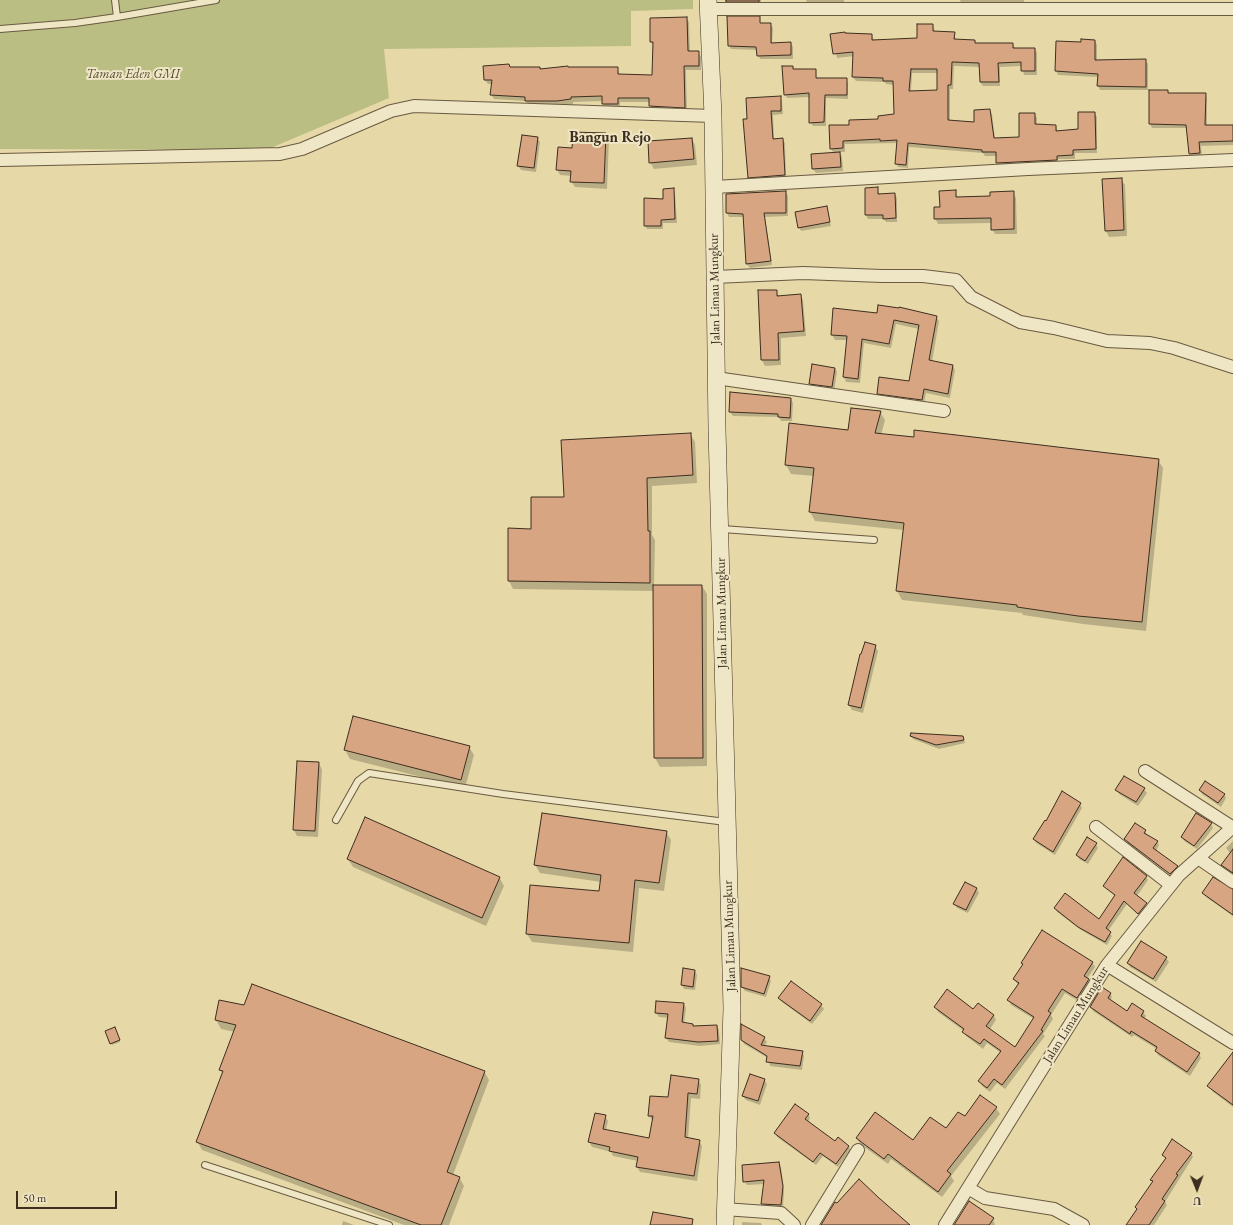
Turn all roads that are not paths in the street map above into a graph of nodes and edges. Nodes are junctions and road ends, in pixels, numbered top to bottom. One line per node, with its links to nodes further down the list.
1 (115, 0): 6 (lane)
2 (216, 0): 6 (lane)
3 (709, 4): 4 (street); 8 (street, Jalan Limau Mungkur)
4 (1213, 5): 5 (street)
5 (1233, 9)
6 (116, 17): 7 (lane)
7 (0, 29)
8 (713, 116): 9 (street); 11 (street, Jalan Limau Mungkur)
9 (0, 160)
10 (1233, 160): 11 (street)
11 (714, 187): 12 (street, Jalan Limau Mungkur)
12 (715, 277): 13 (street); 14 (street, Jalan Limau Mungkur)
13 (1233, 367)
14 (716, 378): 15 (street); 16 (street, Jalan Limau Mungkur)
15 (944, 411)
16 (720, 529): 17 (lane); 20 (street, Jalan Limau Mungkur)
17 (874, 540)
18 (1145, 771): 22 (street)
19 (336, 820): 20 (lane)
20 (726, 822): 31 (street, Jalan Limau Mungkur)
21 (1096, 827): 25 (street)
22 (1233, 827): 23 (street, Jalan Limau Mungkur)
23 (1198, 858): 24 (street); 25 (street, Jalan Limau Mungkur)
24 (1233, 882)
25 (1171, 885): 26 (street, Jalan Limau Mungkur)
26 (1107, 965): 27 (street); 30 (street, Jalan Limau Mungkur)
27 (1233, 1043)
28 (858, 1150): 35 (street)
29 (205, 1165): 33 (lane)
30 (968, 1188): 32 (street, Jalan Limau Mungkur); 36 (street)
31 (724, 1217): 34 (street)
32 (951, 1223)
33 (389, 1225)
34 (794, 1225)
35 (812, 1225)
36 (1083, 1225)

